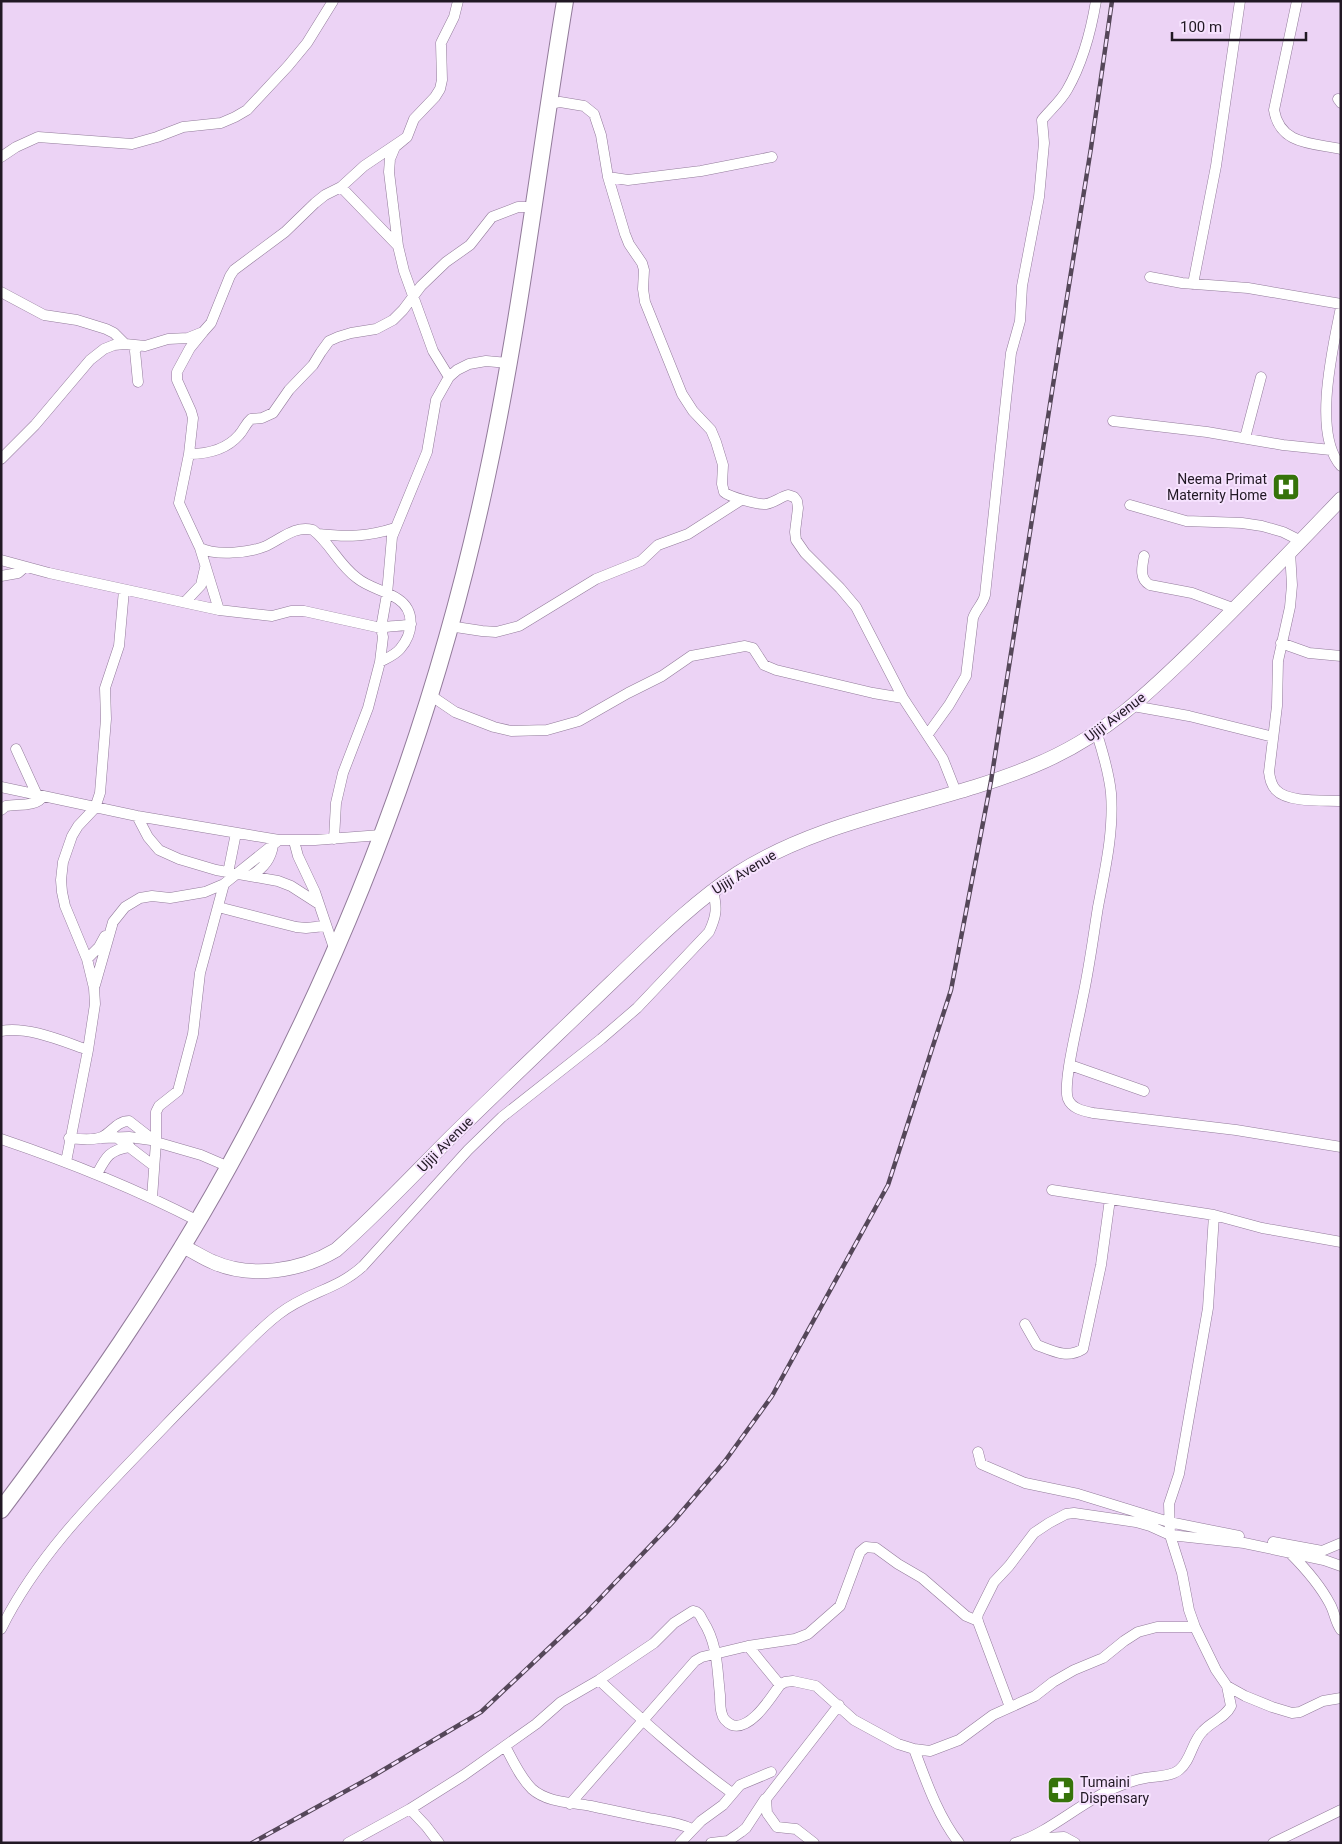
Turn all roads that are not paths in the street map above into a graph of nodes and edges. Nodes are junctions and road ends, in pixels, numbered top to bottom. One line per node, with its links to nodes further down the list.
1 (333, 1): 10 (street)
2 (458, 1): 8 (street)
3 (565, 1): 7 (highway)
4 (1096, 1): 62 (street)
5 (1240, 1): 17 (street)
6 (1297, 1): 9 (street)
7 (549, 104): 12 (street); 14 (highway)
8 (407, 137): 13 (street); 15 (street)
9 (1341, 148)
10 (1, 156)
11 (772, 157): 12 (street)
12 (608, 178): 35 (street)
13 (341, 187): 15 (street); 21 (street)
14 (533, 207): 19 (street); 24 (highway)
15 (398, 246): 19 (street)
16 (1150, 277): 17 (street)
17 (1193, 284): 20 (street)
18 (1, 292): 22 (street)
19 (412, 296): 25 (street); 31 (street)
20 (1341, 306): 30 (street)
21 (203, 332): 23 (street); 31 (street)
22 (125, 344): 23 (street); 32 (street)
23 (138, 346): 27 (street)
24 (508, 363): 25 (street); 54 (highway)
25 (449, 377): 37 (street)
26 (1261, 377): 29 (street)
27 (138, 382)
28 (1113, 421): 29 (street)
29 (1245, 438): 30 (street)
30 (1331, 450): 33 (street)
31 (189, 454): 40 (street)
32 (1, 459)
33 (1341, 466)
34 (1341, 499): 39 (main road, Ujiji Avenue)
35 (740, 500): 54 (street); 60 (street)
36 (1130, 506): 39 (street)
37 (395, 528): 38 (street); 49 (street)
38 (318, 534): 42 (street); 49 (street)
39 (1301, 541): 41 (main road, Ujiji Avenue)
40 (200, 548): 42 (street); 45 (street)
41 (1290, 552): 51 (main road, Ujiji Avenue); 56 (street)
42 (215, 553): 45 (street)
43 (1144, 556): 51 (street)
44 (1, 560): 46 (street)
45 (206, 565): 50 (street); 52 (street)
46 (25, 567): 47 (street); 48 (street)
47 (1, 576)
48 (124, 590): 50 (street); 70 (street)
49 (387, 594): 53 (street); 55 (street)
50 (185, 602): 52 (street)
51 (1235, 609): 61 (main road, Ujiji Avenue)
52 (219, 610): 55 (street)
53 (411, 624): 55 (street); 58 (street)
54 (450, 626): 59 (highway)
55 (382, 628): 58 (street)
56 (1281, 643): 57 (street); 64 (street)
57 (1341, 656)
58 (380, 662): 75 (street)
59 (430, 695): 60 (street); 74 (highway)
60 (903, 698): 62 (street)
61 (1133, 706): 63 (main road, Ujiji Avenue); 64 (street)
62 (928, 734): 67 (street)
63 (1097, 734): 67 (main road, Ujiji Avenue); 91 (street)
64 (1273, 737): 69 (street)
65 (16, 748): 68 (street)
66 (1, 787): 68 (street)
67 (956, 792): 81 (main road, Ujiji Avenue)
68 (40, 795): 70 (street); 71 (street)
69 (1341, 801)
70 (95, 808): 72 (street); 87 (street)
71 (1, 810)
72 (136, 816): 73 (street); 78 (street)
73 (236, 832): 77 (street); 78 (street)
74 (381, 835): 75 (street); 86 (highway)
75 (334, 839): 76 (street)
76 (294, 841): 77 (street); 82 (street)
77 (276, 842): 78 (street); 79 (street)
78 (231, 874): 79 (street); 80 (street)
79 (250, 876): 82 (street)
80 (224, 884): 83 (street); 84 (street)
81 (714, 890): 110 (main road, Ujiji Avenue); 121 (street)
82 (319, 904): 85 (street)
83 (218, 907): 85 (street); 97 (street)
84 (114, 922): 87 (street); 88 (street)
85 (325, 926): 86 (street)
86 (335, 951): 102 (highway)
87 (87, 959): 88 (street)
88 (94, 988): 90 (street)
89 (1, 1031): 90 (street)
90 (88, 1050): 94 (street)
91 (1070, 1065): 92 (street); 99 (street)
92 (1144, 1091)
93 (116, 1137): 95 (street); 97 (street); 98 (street)
94 (69, 1138): 95 (street); 100 (street)
95 (100, 1138): 97 (street)
96 (1, 1139): 100 (street)
97 (154, 1141): 101 (street); 102 (street)
98 (130, 1147): 101 (street); 103 (street)
99 (1341, 1147)
100 (66, 1162): 103 (street)
101 (154, 1166): 105 (street)
102 (229, 1167): 108 (highway)
103 (97, 1174): 105 (street)
104 (1052, 1190): 106 (street)
105 (152, 1198): 108 (street)
106 (1110, 1199): 107 (street); 111 (street)
107 (1214, 1214): 109 (street); 114 (street)
108 (198, 1221): 110 (highway)
109 (1341, 1242)
110 (182, 1246): 113 (highway)
111 (1024, 1324)
112 (978, 1452): 114 (street)
113 (1, 1510)
114 (1169, 1522): 115 (street); 116 (street)
115 (1170, 1535): 117 (street); 119 (street); 120 (street)
116 (1341, 1542)
117 (1290, 1553): 118 (street); 122 (street)
118 (1341, 1566)
119 (978, 1621): 123 (street); 130 (street)
120 (1195, 1627): 127 (street); 130 (street)
121 (1, 1629)
122 (1341, 1630)
123 (748, 1646): 124 (street); 126 (street)
124 (717, 1654): 125 (street); 126 (street); 131 (street)
125 (599, 1680): 131 (street); 132 (street)
126 (780, 1685): 129 (street)
127 (1227, 1686): 128 (street); 141 (street)
128 (1341, 1698)
129 (839, 1705): 133 (street); 136 (street)
130 (1010, 1707): 133 (street)
131 (642, 1720): 135 (street); 137 (street)
132 (505, 1746): 137 (street); 138 (street)
133 (914, 1749): 147 (street)
134 (771, 1772): 135 (street)
135 (732, 1793): 140 (street)
136 (766, 1799): 145 (street); 146 (street)
137 (570, 1804): 140 (street)
138 (410, 1808): 142 (street); 143 (street)
139 (1341, 1810): 150 (street)
140 (692, 1829): 144 (street)
141 (1026, 1840): 148 (street); 149 (street)
142 (348, 1843)
143 (439, 1843)
144 (680, 1843)
145 (711, 1843)
146 (814, 1843)
147 (959, 1843)
148 (1015, 1843)
149 (1075, 1843)
150 (1274, 1843)

